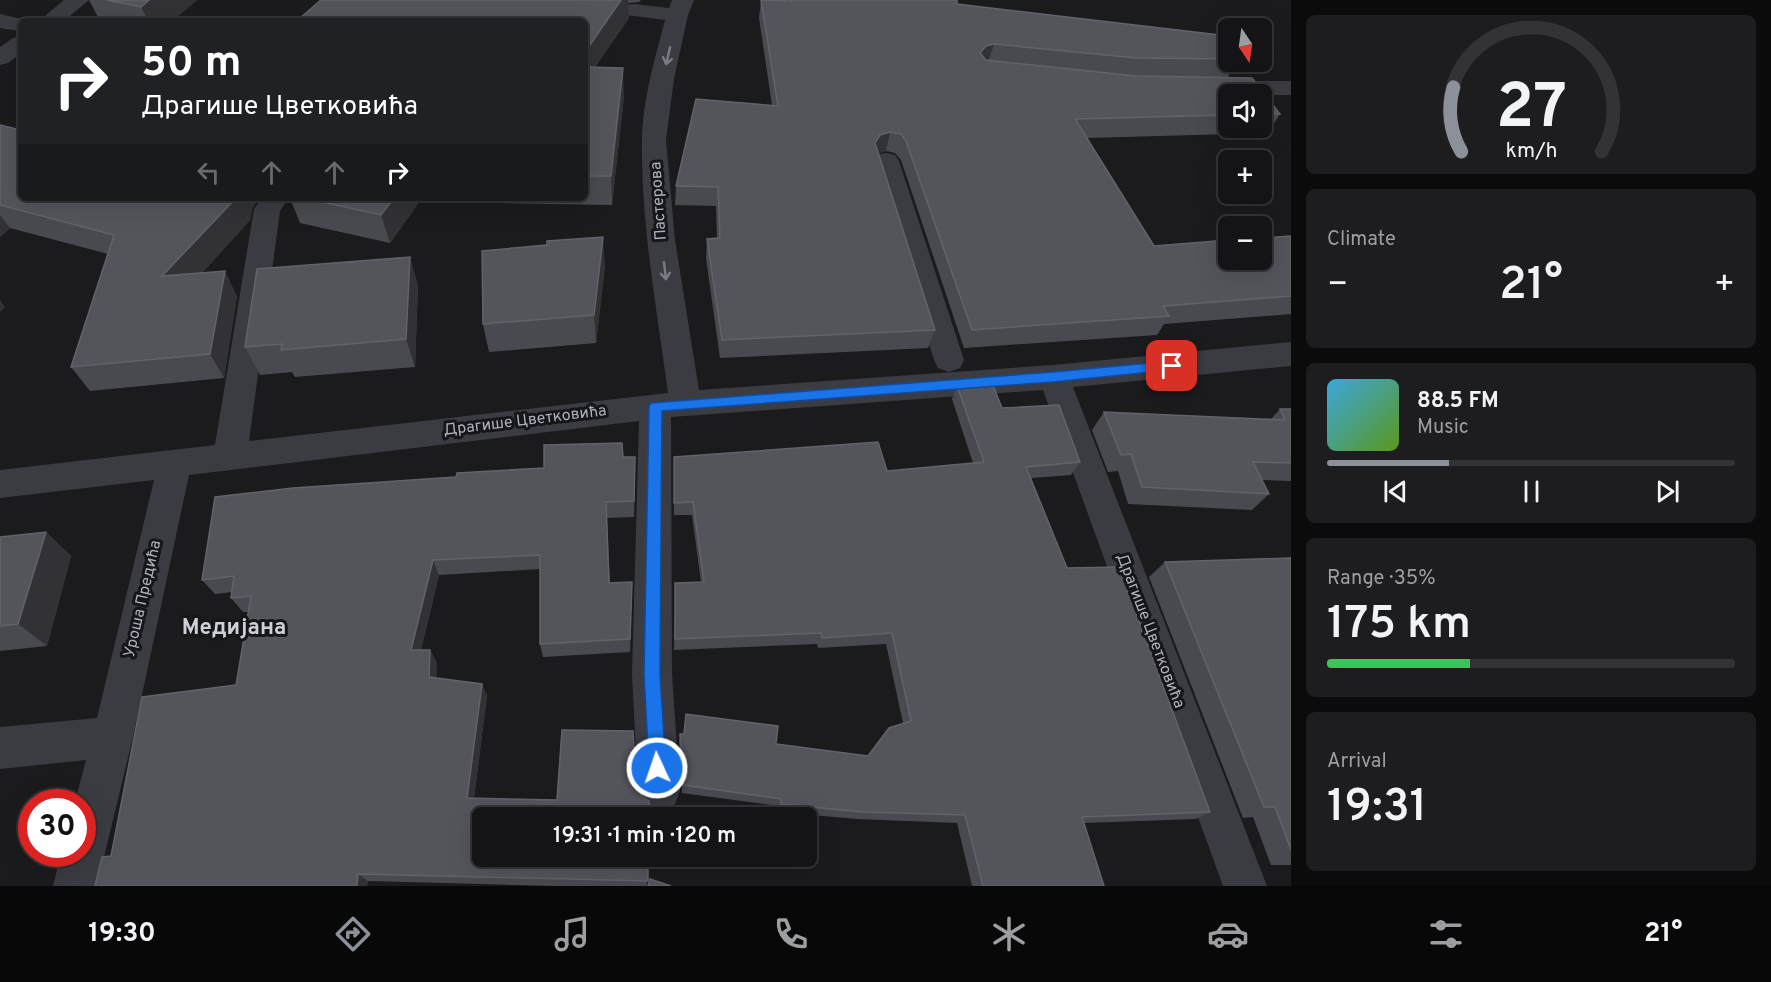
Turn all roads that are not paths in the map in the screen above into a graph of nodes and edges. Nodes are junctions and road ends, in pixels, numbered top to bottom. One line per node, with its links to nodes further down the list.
1 (78, 0): 4 (street)
2 (680, 8): 3 (street); 16 (street, Пастерова, one-way to 16)
3 (634, 10)
4 (56, 18)
5 (0, 21): 6 (street)
6 (18, 24)
7 (18, 45): 8 (street)
8 (0, 58)
9 (1197, 87): 10 (street)
10 (1291, 88)
11 (886, 161): 14 (street)
12 (274, 201): 17 (street)
13 (1291, 354): 15 (street, Драгише Цветковића)
14 (949, 360)
15 (1053, 377): 16 (street, Драгише Цветковића); 24 (street, Драгише Цветковића)
16 (670, 405): 17 (street, Драгише Цветковића); 22 (street, Пастерова)
17 (230, 455): 18 (street, Драгише Цветковића)
18 (175, 462): 19 (street, Драгише Цветковића); 20 (street, Уроша Предића)
19 (0, 484)
20 (112, 737): 21 (street); 23 (street, Уроша Предића)
21 (0, 748)
22 (659, 791)
23 (75, 886)
24 (1245, 886)

